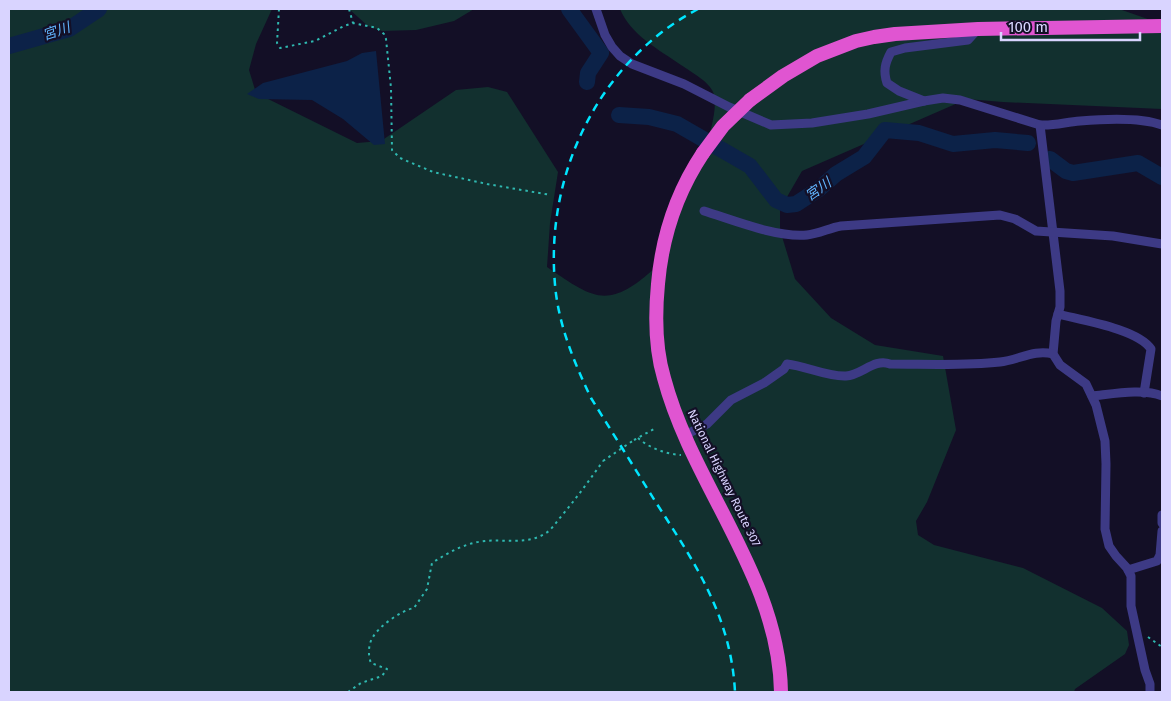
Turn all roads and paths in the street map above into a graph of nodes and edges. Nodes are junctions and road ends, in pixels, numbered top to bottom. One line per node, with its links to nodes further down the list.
1 (280, 9): 4 (path)
2 (350, 9): 4 (path)
3 (596, 9): 7 (street)
4 (353, 23): 10 (path)
5 (1162, 26): 6 (highway, National Highway Route 307)
6 (978, 29): 7 (street); 20 (highway, National Highway Route 307, bridge)
7 (924, 101): 8 (street)
8 (1040, 125): 9 (street); 12 (street)
9 (1162, 125)
10 (551, 195)
11 (704, 211): 12 (street)
12 (1054, 233): 13 (street); 14 (street)
13 (1162, 244)
14 (1058, 314): 15 (street); 16 (street)
15 (1053, 354): 17 (street); 20 (street)
16 (1144, 393): 17 (street); 18 (street)
17 (1092, 396): 27 (street)
18 (1162, 396)
19 (654, 429): 21 (path)
20 (686, 435): 22 (highway, National Highway Route 307)
21 (638, 438): 22 (path); 30 (path, bridge)
22 (693, 453): 31 (highway, National Highway Route 307)
23 (1162, 514): 24 (street)
24 (1162, 523)
25 (1162, 531): 26 (street)
26 (1160, 561): 27 (street)
27 (1128, 570): 28 (street)
28 (1137, 632): 29 (path); 32 (street)
29 (1162, 647)
30 (348, 692)
31 (781, 692)
32 (1150, 692)

